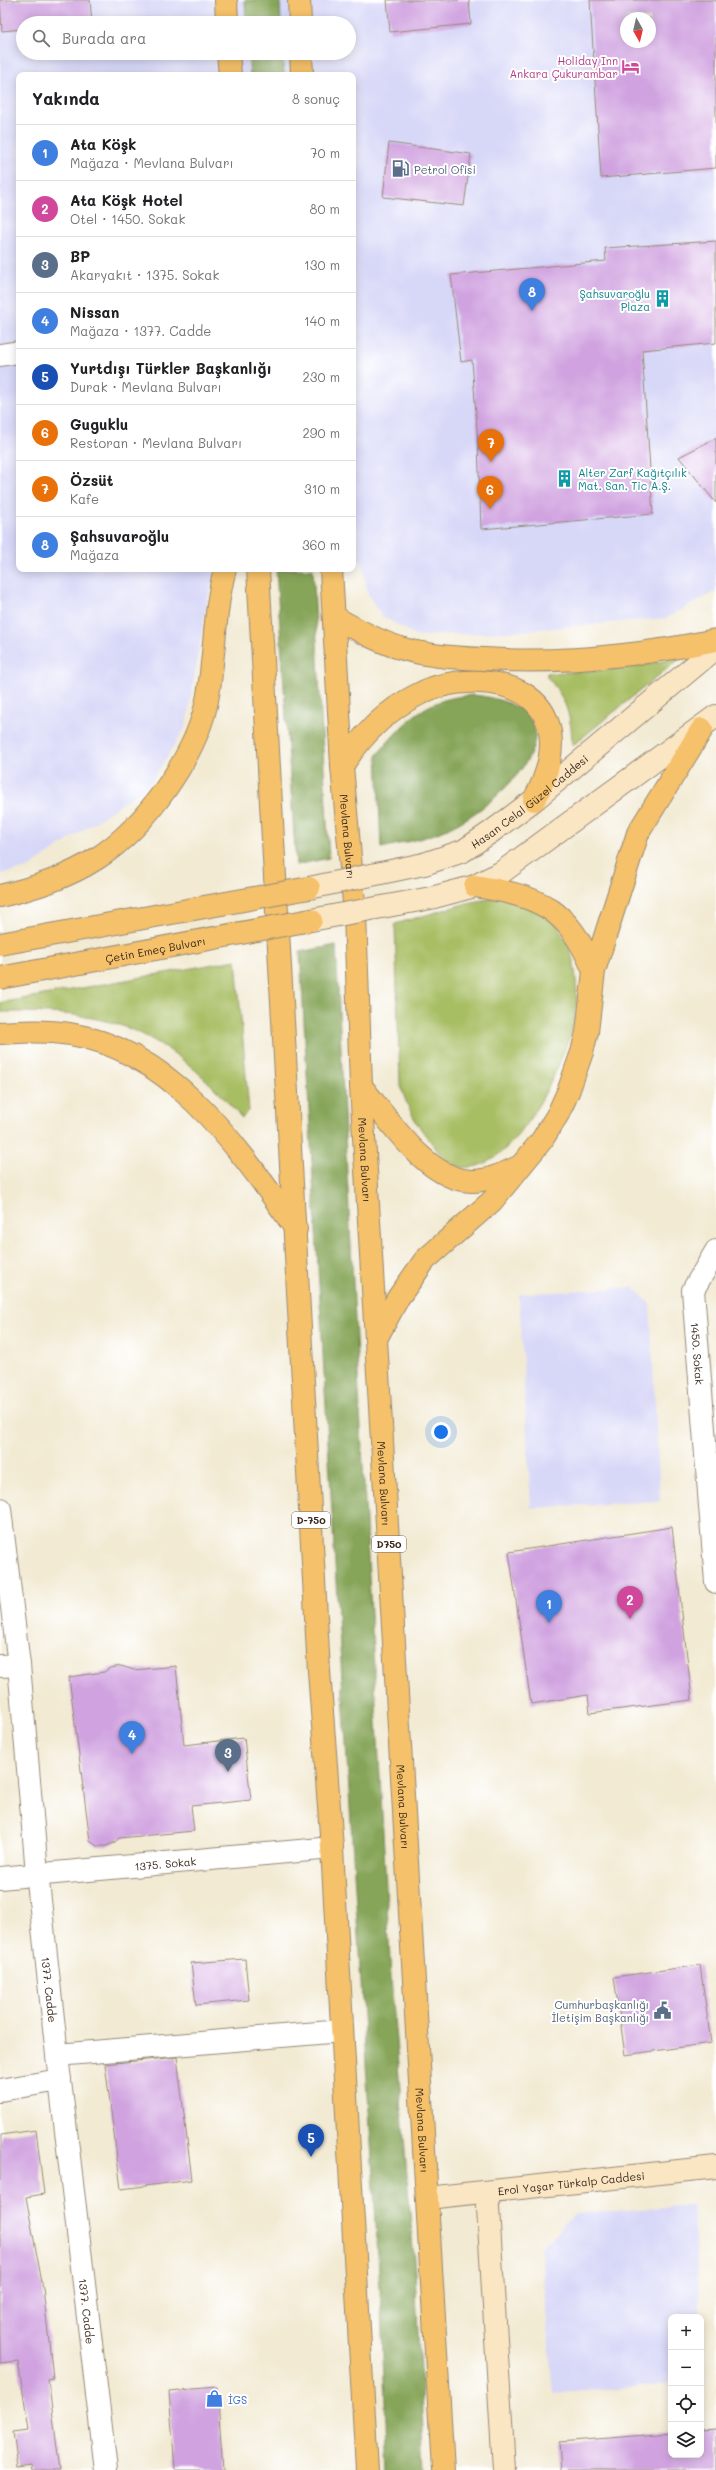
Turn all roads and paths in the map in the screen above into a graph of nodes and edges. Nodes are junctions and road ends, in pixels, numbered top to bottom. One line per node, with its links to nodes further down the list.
1 (226, 0): 3 (main road)
2 (299, 0): 4 (main road)
3 (227, 16)
4 (300, 16)
5 (229, 60): 7 (main road)
6 (301, 60): 8 (main road)
7 (230, 72)
8 (302, 72)
9 (16, 352): 10 (street)
10 (0, 355)
11 (225, 572): 21 (main road)
12 (258, 572): 28 (main road, D-750)
13 (331, 572): 14 (main road, Mevlana Bulvarı / D750)
14 (334, 617): 15 (main road); 18 (main road, Mevlana Bulvarı / D750)
15 (716, 640)
16 (716, 648): 19 (main road, Hasan Celal Güzel Caddesi)
17 (709, 722): 20 (main road); 23 (main road)
18 (342, 766): 19 (main road); 26 (main road, Mevlana Bulvarı / D750)
19 (534, 800): 22 (main road, Hasan Celal Güzel Caddesi, bridge)
20 (475, 886): 23 (main road); 24 (main road, Çetin Emeç Bulvarı, bridge)
21 (0, 896)
22 (0, 944)
23 (594, 971): 27 (main road)
24 (0, 978)
25 (0, 1033): 28 (main road)
26 (362, 1086): 27 (main road); 30 (main road, Mevlana Bulvarı / D750)
27 (523, 1166): 30 (main road)
28 (296, 1229): 34 (main road, D-750)
29 (716, 1251): 32 (street, 1450. Sokak)
30 (377, 1337): 43 (main road, Mevlana Bulvarı / D750)
31 (0, 1509): 33 (street, 1377. Cadde)
32 (716, 1582)
33 (10, 1665): 35 (street, 1377. Cadde)
34 (332, 1848): 35 (street, 1375. Sokak); 37 (main road, D-750)
35 (37, 1873): 36 (street, 1375. Sokak); 38 (street, 1377. Cadde)
36 (0, 1878)
37 (342, 2031): 38 (street); 45 (main road, D-750)
38 (57, 2055): 39 (street, 1377. Cadde)
39 (60, 2080): 40 (street); 44 (street, 1377. Cadde)
40 (0, 2090)
41 (716, 2167): 42 (main road, Erol Yaşar Türkalp Caddesi)
42 (488, 2192): 43 (main road, Erol Yaşar Türkalp Caddesi); 47 (main road)
43 (427, 2198): 46 (main road, Mevlana Bulvarı / D750)
44 (106, 2470)
45 (367, 2470)
46 (443, 2470)
47 (504, 2470)

